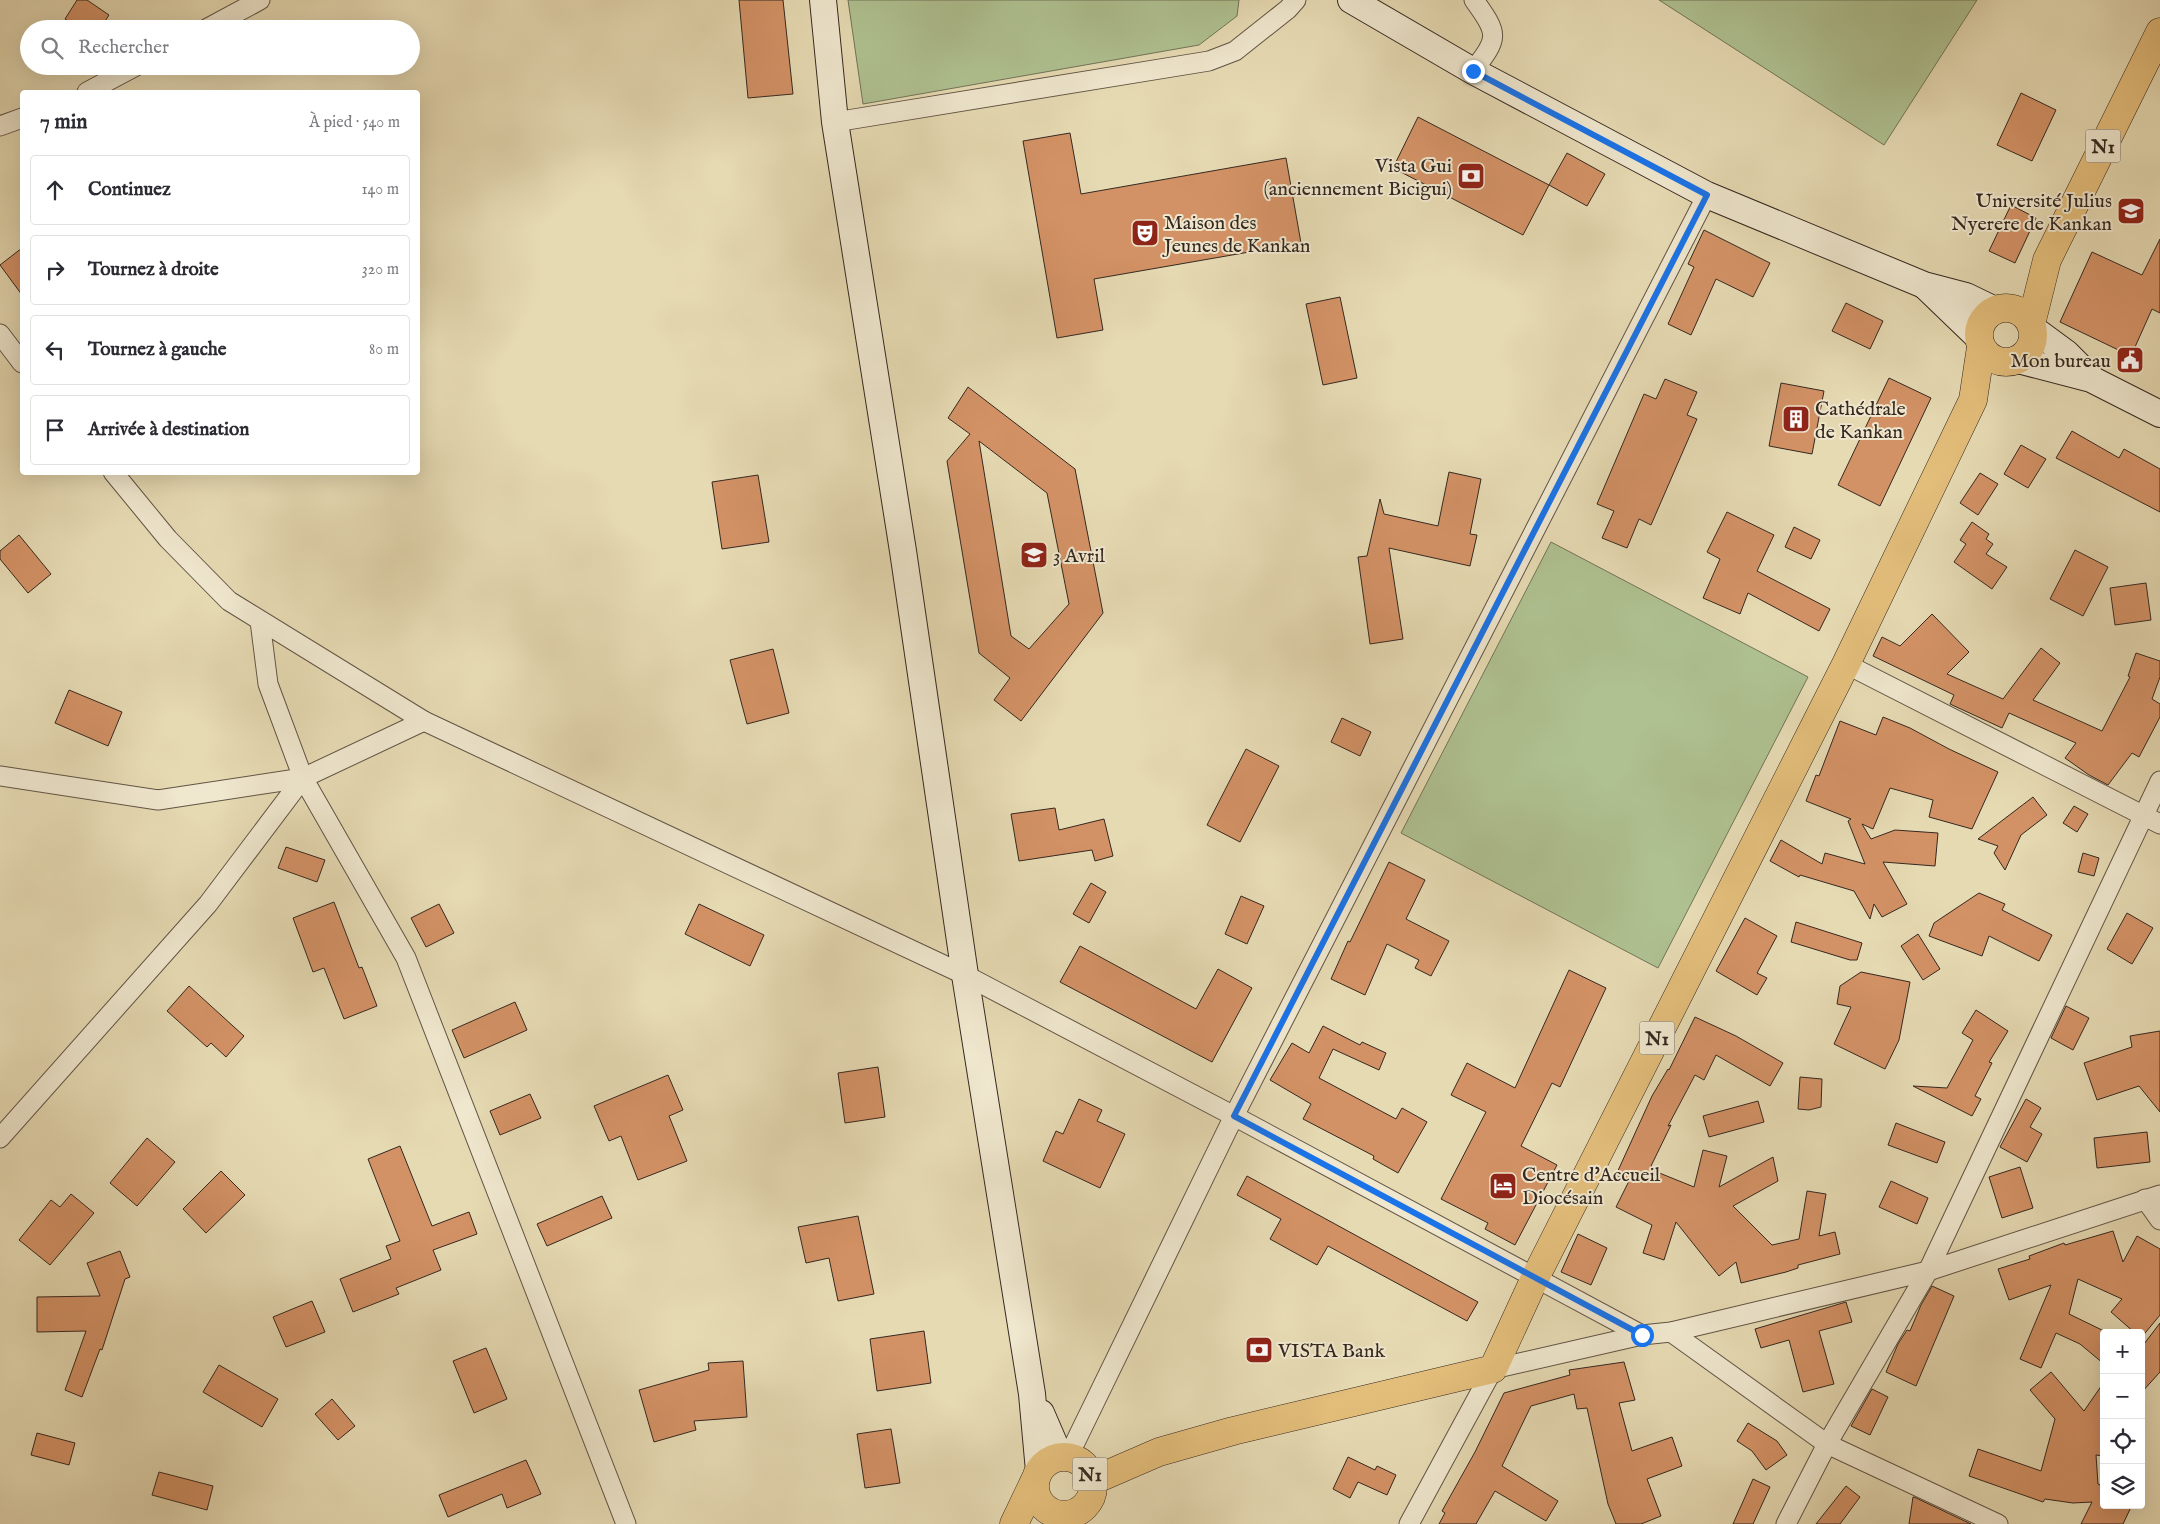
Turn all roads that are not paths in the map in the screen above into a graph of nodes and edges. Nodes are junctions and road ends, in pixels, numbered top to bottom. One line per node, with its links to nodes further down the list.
1 (260, 0): 6 (street)
2 (822, 0): 12 (main road)
3 (1352, 0): 8 (main road)
4 (1474, 0): 8 (street)
5 (1290, 3): 12 (street)
6 (223, 20)
7 (2160, 32): 15 (highway, N1)
8 (1473, 71): 14 (main road)
9 (119, 75): 10 (street)
10 (91, 90)
11 (20, 119): 13 (street)
12 (835, 122): 35 (main road)
13 (0, 126)
14 (1707, 195): 16 (main road); 36 (street)
15 (2047, 260): 17 (highway, N1); 18 (highway, N1)
16 (1924, 285): 17 (main road); 20 (main road)
17 (2000, 309): 18 (highway); 20 (highway, N1)
18 (2032, 326): 22 (highway, N1); 23 (main road)
19 (0, 334): 21 (street)
20 (1980, 342): 22 (highway); 24 (highway, N1)
21 (20, 360)
22 (2016, 361): 23 (main road); 24 (highway, N1)
23 (2091, 379): 25 (main road)
24 (1973, 400): 28 (highway, N1)
25 (2160, 414)
26 (115, 475): 27 (street)
27 (260, 621): 29 (street); 31 (street)
28 (1846, 664): 33 (street); 41 (highway, N1)
29 (424, 721): 31 (street); 35 (street)
30 (0, 776): 31 (street)
31 (303, 778): 37 (street); 50 (street)
32 (2160, 781): 33 (street)
33 (2143, 814): 34 (street); 40 (street)
34 (2160, 824)
35 (965, 976): 36 (street); 47 (main road)
36 (1234, 1116): 41 (street); 47 (street)
37 (0, 1138)
38 (2152, 1197): 39 (street); 40 (street)
39 (2160, 1220)
40 (1928, 1271): 42 (street); 45 (street)
41 (1535, 1278): 43 (street); 44 (highway, N1)
42 (1671, 1332): 43 (street); 45 (street)
43 (1642, 1335): 44 (street)
44 (1492, 1369): 46 (highway, N1); 52 (street)
45 (1827, 1444): 53 (street); 54 (street)
46 (1159, 1452): 47 (highway, N1); 48 (highway, N1)
47 (1055, 1465): 48 (highway, N1); 49 (highway, N1); 51 (highway)
48 (1092, 1481): 49 (highway, N1)
49 (1052, 1519)
50 (626, 1524)
51 (1014, 1524)
52 (1409, 1524)
53 (1786, 1524)
54 (1998, 1524)

